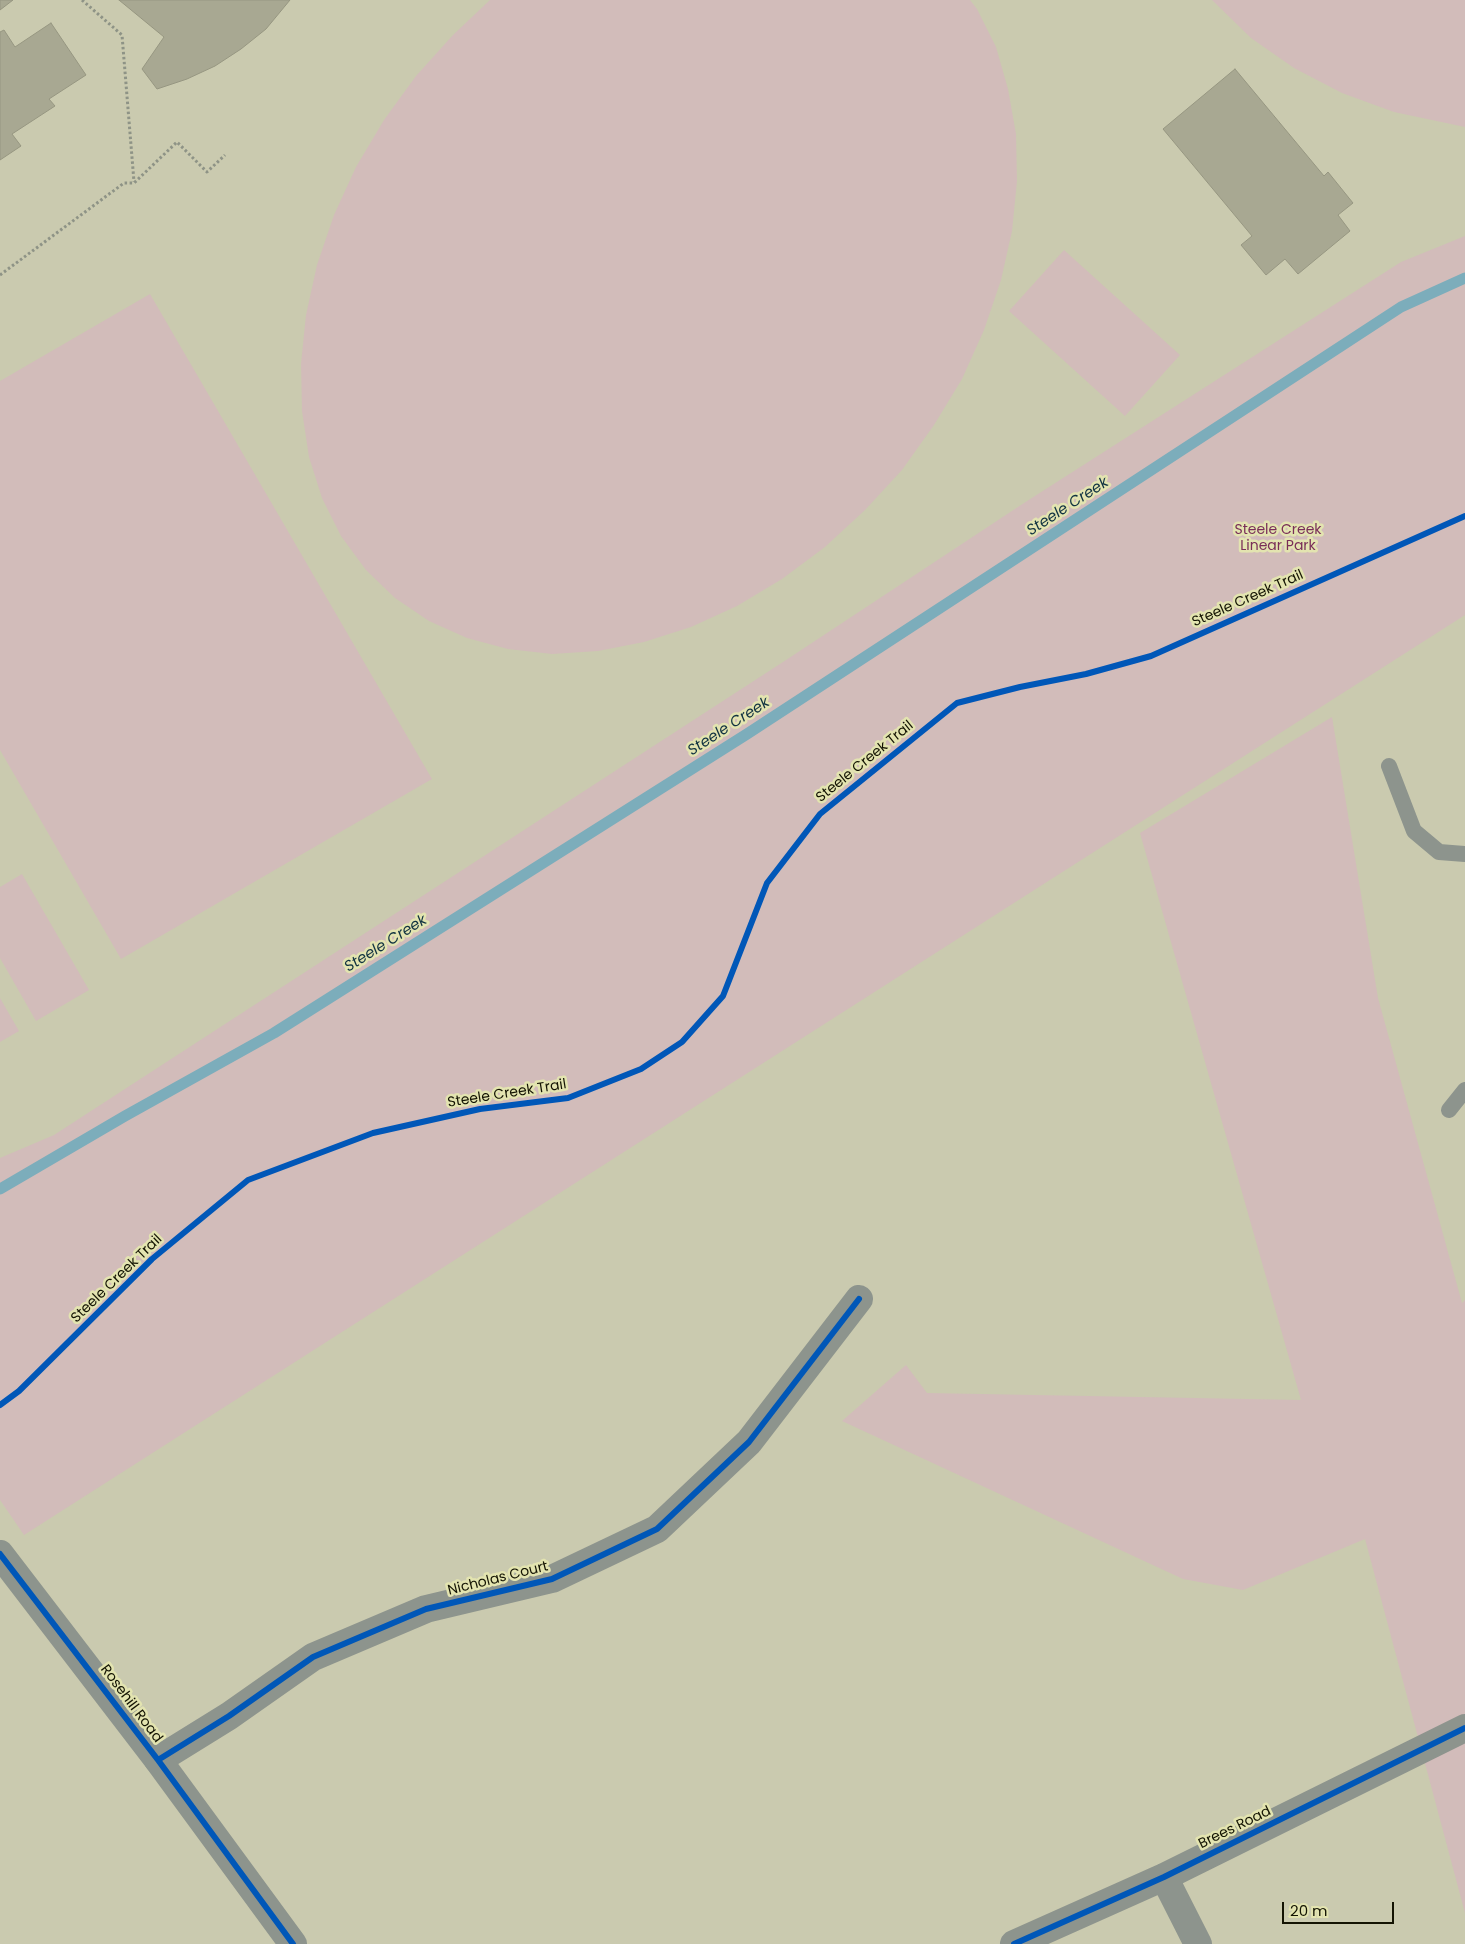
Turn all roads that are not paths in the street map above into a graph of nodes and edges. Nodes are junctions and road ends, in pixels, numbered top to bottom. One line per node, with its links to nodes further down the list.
1 (1389, 766): 2 (lane)
2 (1465, 854)
3 (1465, 1090): 4 (lane)
4 (1449, 1110)
5 (859, 1299): 8 (street, Nicholas Court)
6 (0, 1554): 8 (street, Rosehill Road)
7 (1465, 1728): 9 (street, Brees Road)
8 (158, 1760): 10 (street, Rosehill Road)
9 (1164, 1877): 11 (street, Brees Road); 12 (street)
10 (292, 1944)
11 (1014, 1944)
12 (1198, 1944)

